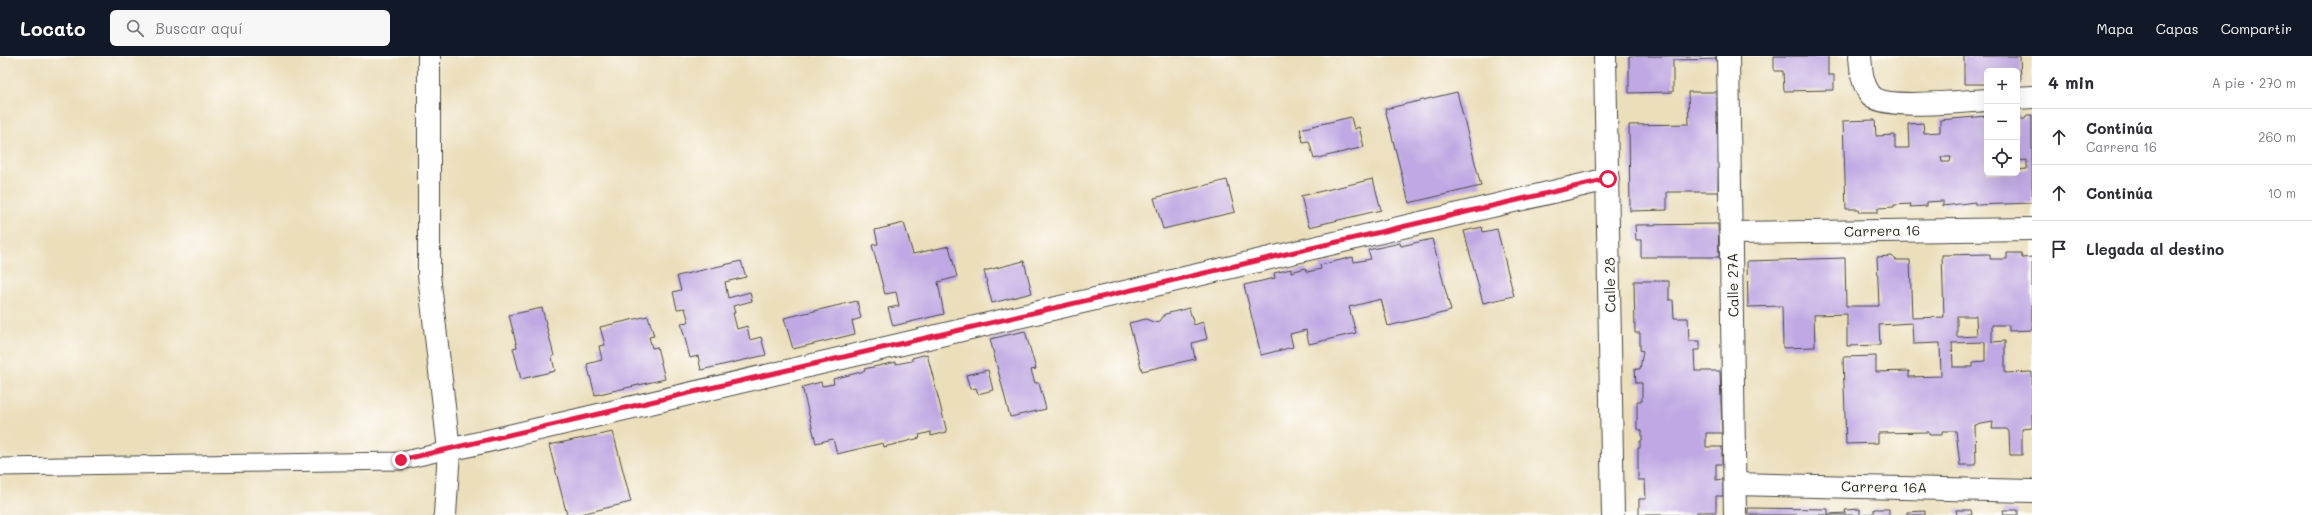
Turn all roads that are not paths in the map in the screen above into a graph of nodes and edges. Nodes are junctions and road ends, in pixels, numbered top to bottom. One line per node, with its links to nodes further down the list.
1 (429, 56): 11 (street)
2 (1605, 56): 8 (street, Calle 28)
3 (1728, 56): 10 (street, Calle 27A)
4 (1860, 56): 7 (street)
5 (2032, 97): 6 (street)
6 (2020, 98)
7 (1984, 100)
8 (1608, 179): 11 (street); 16 (street, Calle 28)
9 (2032, 229): 10 (street, Carrera 16)
10 (1732, 233): 13 (street, Calle 27A)
11 (448, 450): 12 (lane); 15 (street)
12 (0, 467)
13 (1735, 484): 14 (street, Carrera 16A); 17 (street, Calle 27A)
14 (2032, 491)
15 (444, 515)
16 (1613, 515)
17 (1735, 515)

